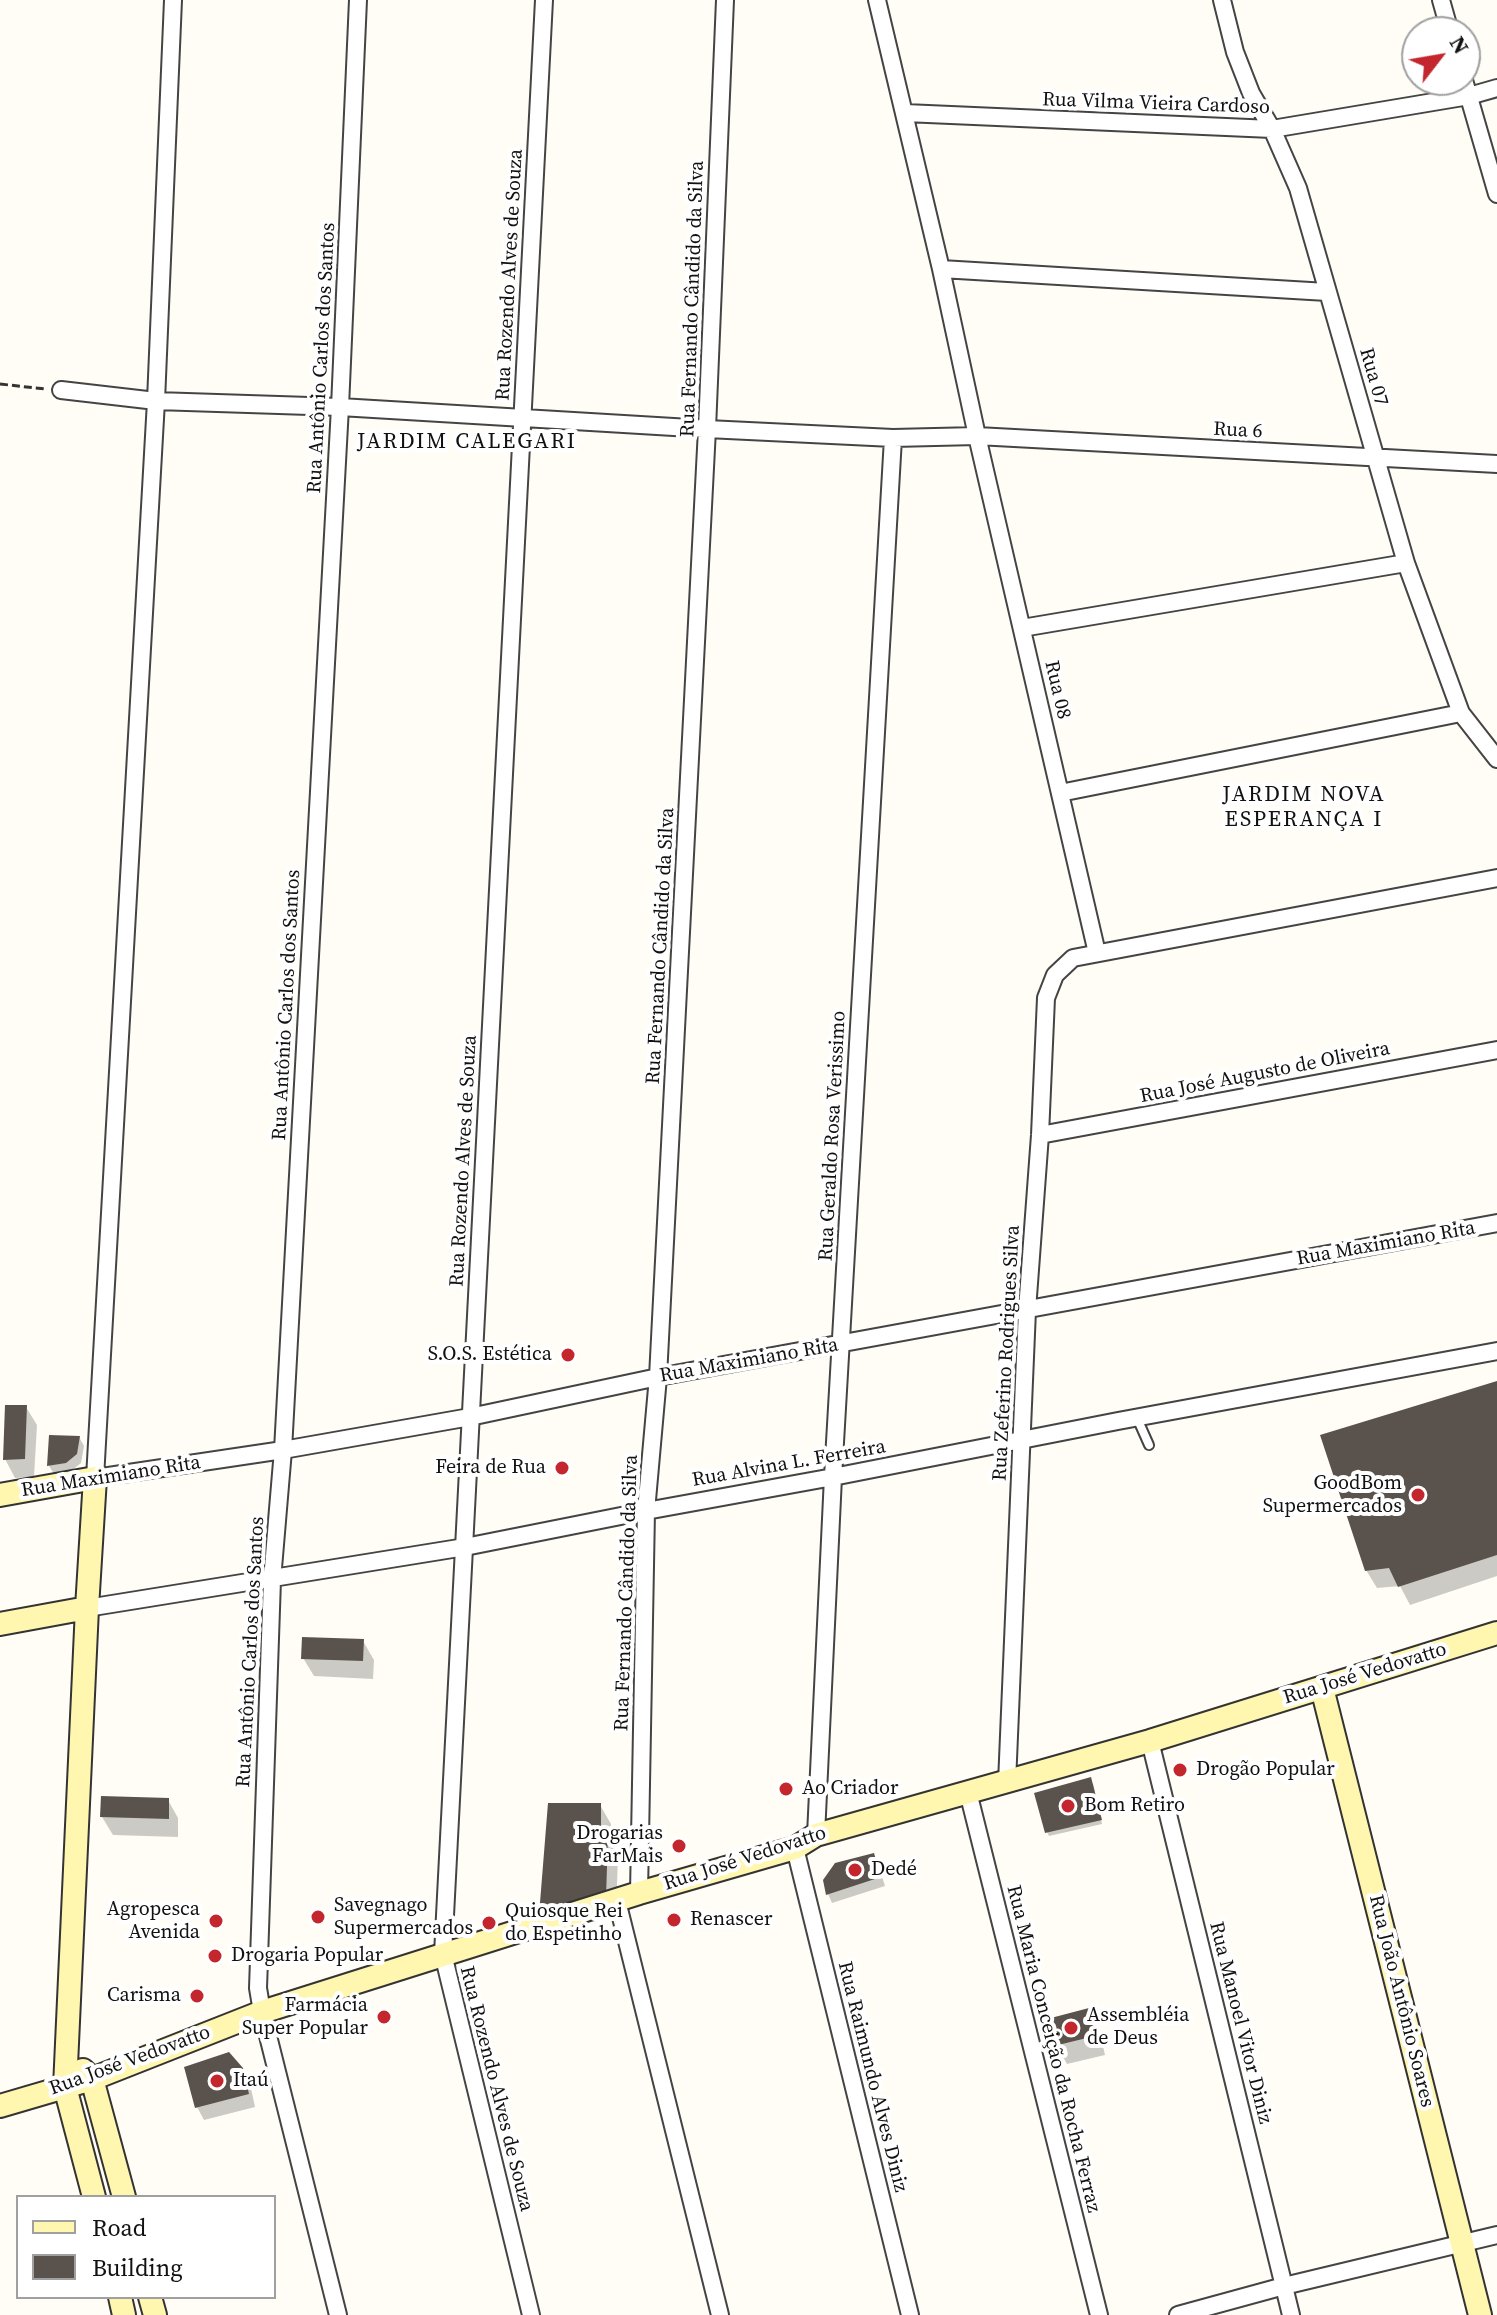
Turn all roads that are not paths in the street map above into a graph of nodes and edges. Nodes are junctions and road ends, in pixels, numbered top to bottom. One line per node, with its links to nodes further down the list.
1 (173, 0): 15 (street)
2 (358, 0): 16 (street, Rua Antônio Carlos dos Santos)
3 (544, 0): 17 (street, Rua Rozendo Alves de Souza)
4 (725, 0): 18 (street, Rua Fernando Cândido da Silva)
5 (877, 0): 9 (street, Rua 08)
6 (1222, 0): 10 (street, Rua 07)
7 (1428, 96): 10 (street, Rua Vilma Vieira Cardoso)
8 (1468, 96): 11 (street)
9 (905, 113): 10 (street, Rua Vilma Vieira Cardoso); 12 (street, Rua 08)
10 (1272, 129): 13 (street, Rua 07)
11 (1497, 194)
12 (941, 269): 13 (street); 19 (street, Rua 08)
13 (1327, 292): 21 (street, Rua 07)
14 (61, 390): 15 (street, Rua 6)
15 (156, 401): 16 (street, Rua 6); 43 (street)
16 (340, 407): 17 (street, Rua 6); 41 (street, Rua Antônio Carlos dos Santos)
17 (523, 417): 18 (street, Rua 6); 37 (street, Rua Rozendo Alves de Souza)
18 (707, 429): 20 (street, Rua 6); 36 (street, Rua Fernando Cândido da Silva)
19 (977, 436): 20 (street, Rua 6); 21 (street, Rua 6); 24 (street, Rua 08)
20 (893, 438): 34 (street, Rua Geraldo Rosa Verissimo)
21 (1376, 458): 22 (street, Rua 6); 23 (street, Rua 07)
22 (1497, 464)
23 (1406, 563): 24 (street); 25 (street, Rua 07)
24 (1022, 628): 27 (street, Rua 08)
25 (1461, 713): 26 (street, Rua 07); 27 (street)
26 (1497, 759)
27 (1060, 793): 29 (street, Rua 08)
28 (1497, 878): 29 (street, Rua Zeferino Rodrigues Silva)
29 (1097, 953): 31 (street, Rua Zeferino Rodrigues Silva)
30 (1497, 1050): 31 (street, Rua José Augusto de Oliveira)
31 (1040, 1135): 33 (street, Rua Zeferino Rodrigues Silva)
32 (1497, 1223): 33 (street, Rua Maximiano Rita)
33 (1027, 1310): 34 (street, Rua Maximiano Rita); 39 (street, Rua Zeferino Rodrigues Silva)
34 (841, 1345): 36 (street, Rua Maximiano Rita); 42 (street, Rua Geraldo Rosa Verissimo)
35 (1497, 1351): 38 (street, Rua Alvina L. Ferreira)
36 (658, 1377): 37 (street, Rua Maximiano Rita); 45 (street, Rua Fernando Cândido da Silva)
37 (470, 1417): 41 (street, Rua Maximiano Rita); 46 (street, Rua Rozendo Alves de Souza)
38 (1137, 1418): 39 (street, Rua Alvina L. Ferreira); 40 (lane)
39 (1022, 1440): 42 (street, Rua Alvina L. Ferreira); 53 (street, Rua Zeferino Rodrigues Silva)
40 (1149, 1445)
41 (283, 1450): 43 (street, Rua Maximiano Rita); 47 (street, Rua Antônio Carlos dos Santos)
42 (833, 1477): 45 (street, Rua Alvina L. Ferreira); 55 (street, Rua Geraldo Rosa Verissimo)
43 (95, 1478): 44 (street, Rua Maximiano Rita); 48 (street)
44 (0, 1495)
45 (646, 1511): 46 (street, Rua Alvina L. Ferreira); 57 (street, Rua Fernando Cândido da Silva)
46 (465, 1547): 47 (street, Rua Alvina L. Ferreira); 59 (street, Rua Rozendo Alves de Souza)
47 (272, 1580): 48 (street, Rua Alvina L. Ferreira); 60 (street, Rua Antônio Carlos dos Santos)
48 (87, 1608): 49 (street); 61 (street)
49 (0, 1624)
50 (1497, 1633): 51 (street, Rua José Vedovatto)
51 (1322, 1688): 52 (street, Rua José Vedovatto); 68 (street, Rua João Antônio Soares)
52 (1150, 1741): 53 (street, Rua José Vedovatto); 69 (street, Rua Manoel Vitor Diniz)
53 (1007, 1783): 54 (street, Rua José Vedovatto)
54 (968, 1792): 55 (street, Rua José Vedovatto); 74 (street, Rua Maria Conceição da Rocha Ferraz)
55 (816, 1835): 56 (street, Rua José Vedovatto)
56 (795, 1848): 57 (street, Rua José Vedovatto); 73 (street, Rua Raimundo Alves Diniz)
57 (639, 1893): 58 (street, Rua José Vedovatto)
58 (617, 1901): 59 (street, Rua José Vedovatto); 72 (street)
59 (443, 1954): 60 (street, Rua José Vedovatto); 71 (street, Rua Rozendo Alves de Souza)
60 (262, 2012): 62 (street, Rua José Vedovatto); 70 (street, Rua Antônio Carlos dos Santos)
61 (68, 2054): 62 (street); 63 (street)
62 (92, 2079): 63 (street, Rua José Vedovatto); 66 (street)
63 (65, 2087): 64 (street, Rua José Vedovatto); 65 (street)
64 (0, 2106)
65 (93, 2195)
66 (123, 2195)
67 (1497, 2235): 68 (street)
68 (1462, 2244): 69 (street); 77 (street, Rua João Antônio Soares)
69 (1284, 2286): 75 (street); 76 (street, Rua Manoel Vitor Diniz)
70 (338, 2315)
71 (531, 2315)
72 (720, 2315)
73 (910, 2315)
74 (1099, 2315)
75 (1178, 2315)
76 (1291, 2315)
77 (1480, 2315)

